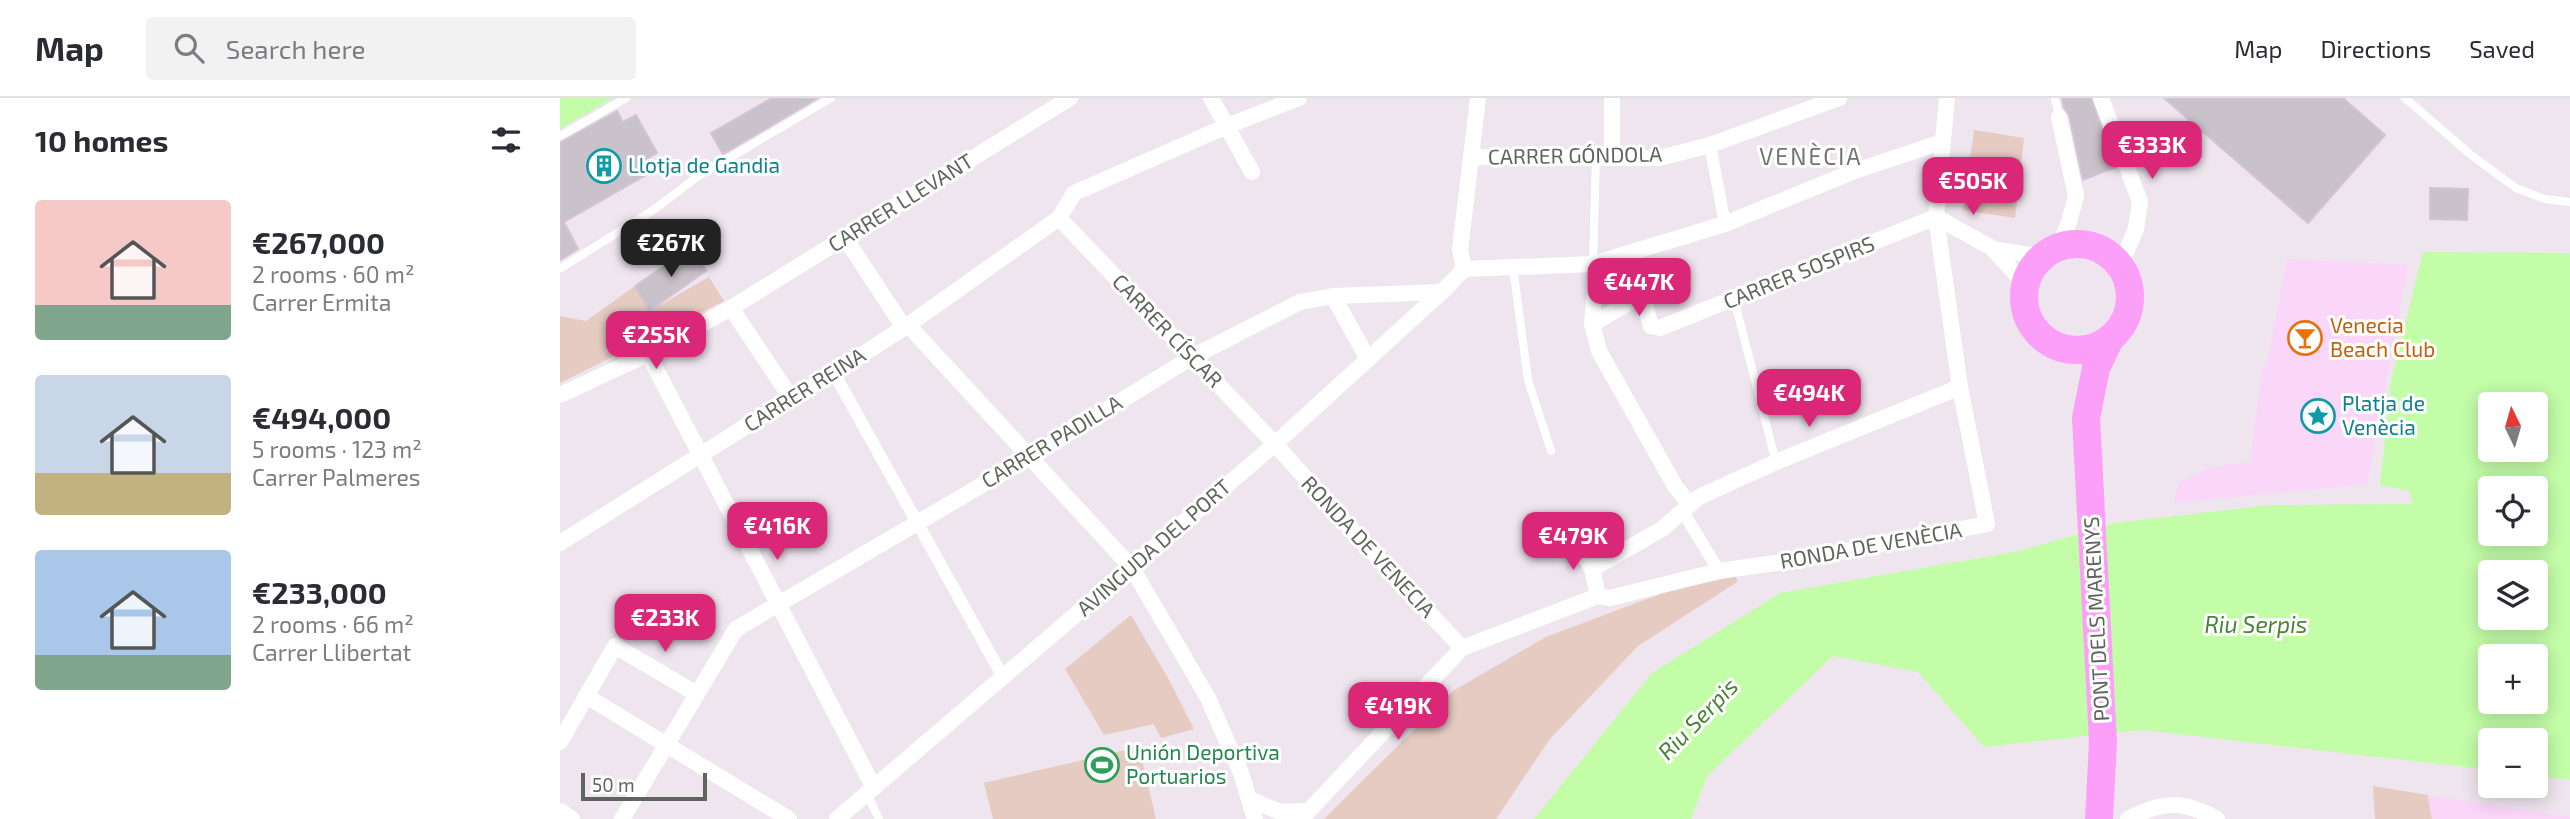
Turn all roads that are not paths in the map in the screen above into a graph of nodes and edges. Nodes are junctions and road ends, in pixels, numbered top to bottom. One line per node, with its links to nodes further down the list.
1 (626, 98): 15 (lane)
2 (831, 98): 33 (lane)
3 (1070, 98): 26 (street, CARRER LLEVANT)
4 (1211, 98): 14 (street)
5 (1299, 98): 14 (street, CARRER REINA)
6 (1478, 98): 18 (street)
7 (1612, 98): 20 (street)
8 (1839, 98): 17 (street, CARRER GÓNDOLA)
9 (1947, 98): 16 (street, RONDA DE VENÈCIA)
10 (2054, 98): 13 (lane)
11 (2101, 98): 31 (street)
12 (2406, 98): 22 (lane)
13 (2059, 117): 28 (street)
14 (1227, 126): 21 (street); 24 (street, CARRER REINA)
15 (560, 136)
16 (1942, 142): 23 (street, RONDA DE VENÈCIA); 25 (street)
17 (1710, 145): 20 (street, CARRER GÓNDOLA); 25 (street)
18 (1471, 157): 19 (street, CARRER GÓNDOLA); 34 (street)
19 (1595, 158): 20 (street, CARRER GÓNDOLA); 30 (lane)
20 (1612, 158)
21 (1252, 172)
22 (2570, 202)
23 (1936, 217): 27 (street); 39 (street, CARRER SOSPIRS); 49 (street, RONDA DE VENÈCIA)
24 (1059, 218): 42 (street, CARRER REINA); 46 (street, CARRER CÍSCAR)
25 (1725, 223): 29 (street)
26 (845, 238): 40 (street, CARRER LLEVANT); 42 (street)
27 (1992, 248): 28 (street); 35 (street)
28 (2050, 252): 31 (highway); 35 (highway)
29 (1629, 253): 30 (street); 37 (street)
30 (1595, 263): 32 (street); 41 (street)
31 (2120, 266): 43 (highway)
32 (1513, 267): 34 (street); 54 (lane)
33 (561, 268)
34 (1464, 269): 36 (street, AVINGUDA DEL PORT)
35 (2025, 284): 44 (highway)
36 (1442, 292): 38 (street, CARRER PADILLA); 47 (street, AVINGUDA DEL PORT)
37 (1642, 295): 39 (street, CARRER SOSPIRS); 41 (street)
38 (1333, 296): 46 (street, CARRER PADILLA); 47 (street)
39 (1734, 299): 57 (lane)
40 (731, 308): 45 (street, CARRER LLEVANT); 51 (street)
41 (1592, 324): 58 (street)
42 (908, 325): 48 (street, CARRER REINA); 56 (street)
43 (2110, 339): 44 (highway); 52 (highway)
44 (2058, 346): 52 (highway)
45 (648, 354): 50 (street, CARRER LLEVANT); 55 (street)
46 (1192, 357): 53 (street, CARRER CÍSCAR); 56 (street, CARRER PADILLA)
47 (1368, 359): 53 (street, AVINGUDA DEL PORT)
48 (834, 373): 51 (street, CARRER REINA); 59 (street)
49 (1960, 387): 57 (street); 64 (street, RONDA DE VENÈCIA)
50 (560, 395)
51 (791, 398): 55 (street, CARRER REINA)
52 (2086, 418): 83 (highway, PONT DELS MARENYS)
53 (1275, 444): 62 (street, AVINGUDA DEL PORT); 67 (street, RONDA DE VENECIA)
54 (1551, 451)
55 (701, 454): 61 (street, CARRER REINA); 66 (street)
56 (1030, 457): 59 (street, CARRER PADILLA); 62 (street)
57 (1776, 462): 58 (street)
58 (1687, 509): 63 (street); 64 (street)
59 (918, 521): 66 (street, CARRER PADILLA); 68 (street)
60 (1575, 538): 63 (street)
61 (560, 543)
62 (1132, 568): 68 (street, AVINGUDA DEL PORT); 74 (street)
63 (1592, 569): 65 (street)
64 (1719, 571): 65 (street, RONDA DE VENÈCIA)
65 (1598, 596): 67 (street, RONDA DE VENÈCIA)
66 (778, 603): 69 (street, CARRER PADILLA); 73 (street)
67 (1462, 648): 76 (street)
68 (1003, 677): 73 (street, AVINGUDA DEL PORT)
69 (697, 694): 70 (street); 72 (street, CARRER PADILLA)
70 (586, 696): 71 (street); 72 (street)
71 (560, 742)
72 (668, 743): 78 (street, CARRER PADILLA); 79 (street)
73 (871, 791): 80 (street, AVINGUDA DEL PORT); 81 (lane)
74 (1249, 799): 76 (street); 82 (street)
75 (560, 811): 77 (street)
76 (1304, 815)
77 (572, 819)
78 (622, 819)
79 (789, 819)
80 (837, 819)
81 (879, 819)
82 (1255, 819)
83 (2099, 819)
84 (2128, 819): 85 (street)
85 (2217, 819)

